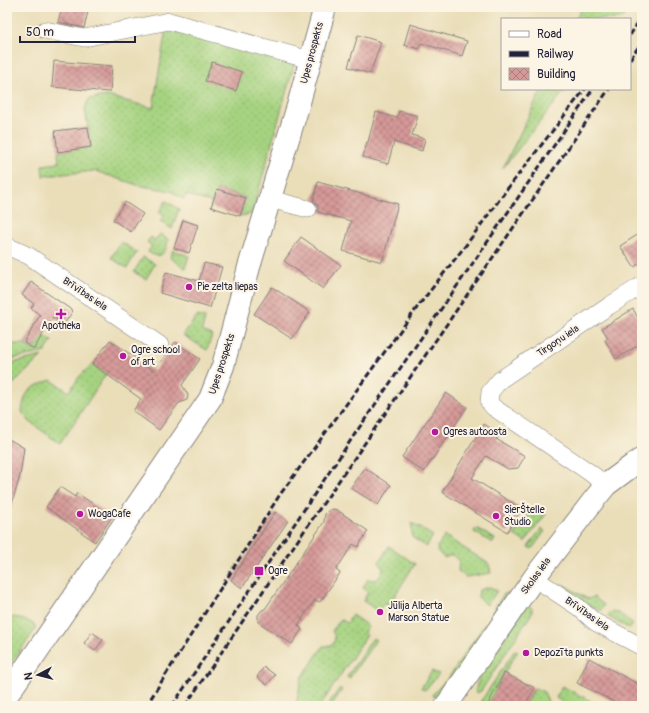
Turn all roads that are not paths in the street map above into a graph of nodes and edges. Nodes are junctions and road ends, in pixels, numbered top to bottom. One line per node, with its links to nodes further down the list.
1 (325, 7): 3 (main road, Upes prospekts)
2 (45, 30): 3 (street)
3 (310, 60): 4 (main road, Upes prospekts)
4 (270, 199): 5 (street); 13 (main road, Upes prospekts)
5 (308, 209)
6 (7, 246): 8 (street, Brīvības iela)
7 (642, 285): 10 (street, Tirgoņu iela)
8 (160, 345)
9 (642, 459): 10 (main road, Skolas iela)
10 (606, 485): 11 (main road, Skolas iela)
11 (534, 578): 12 (street, Brīvības iela); 14 (main road, Skolas iela)
12 (642, 647)
13 (7, 695)
14 (446, 706)

